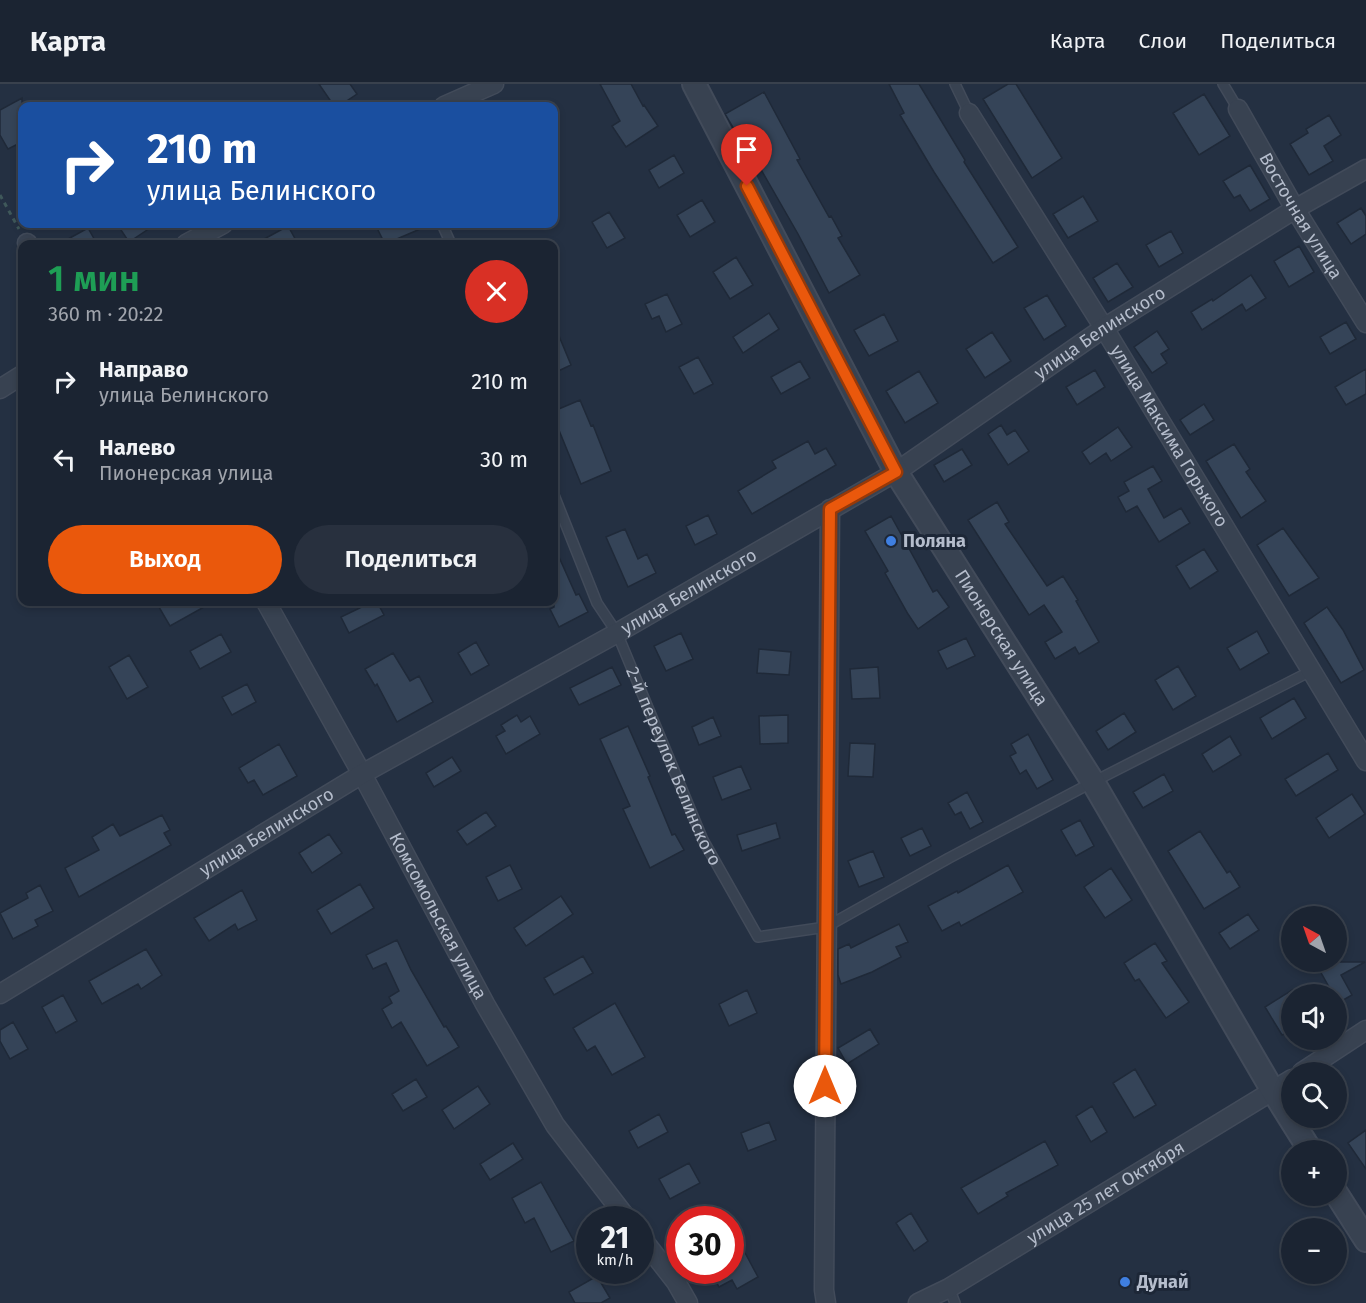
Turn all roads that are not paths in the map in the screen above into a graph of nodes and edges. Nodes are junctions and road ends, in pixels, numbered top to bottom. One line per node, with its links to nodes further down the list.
1 (494, 84): 5 (street)
2 (694, 84): 16 (street, Пионерская улица)
3 (954, 84): 7 (lane)
4 (1223, 84): 6 (lane)
5 (453, 102)
6 (1238, 109): 9 (street, Восточная улица)
7 (969, 113): 13 (street, улица Максима Горького)
8 (1366, 169): 9 (street, улица Белинского)
9 (1295, 209): 12 (street, Восточная улица); 13 (street, улица Белинского)
10 (216, 228): 11 (street)
11 (193, 240)
12 (1366, 323)
13 (1104, 328): 16 (street, улица Белинского); 21 (street, улица Максима Горького)
14 (18, 378): 15 (street)
15 (0, 389)
16 (896, 472): 18 (street, улица Белинского); 24 (street, Пионерская улица)
17 (558, 505): 20 (lane, 2-й переулок Белинского)
18 (830, 509): 20 (street, улица Белинского); 25 (street)
19 (268, 606): 23 (street, Комсомольская улица)
20 (617, 633): 23 (street, улица Белинского); 25 (lane, 2-й переулок Белинского)
21 (1311, 671): 22 (street, улица Максима Горького); 24 (lane, 2-й переулок Белинского)
22 (1366, 761)
23 (362, 774): 26 (street, улица Белинского); 31 (street, Комсомольская улица)
24 (1093, 782): 25 (lane, 2-й переулок Белинского); 29 (street, Пионерская улица)
25 (826, 927): 37 (street)
26 (0, 994)
27 (1366, 1030): 28 (street)
28 (1317, 1062)
29 (1281, 1083)
30 (1281, 1086): 35 (street, улица 25 лет Октября)
31 (617, 1206)
32 (1344, 1206): 33 (street)
33 (1366, 1240)
34 (654, 1254): 36 (street)
35 (952, 1295): 38 (street, улица 25 лет Октября)
36 (688, 1303)
37 (826, 1303)
38 (918, 1303)

